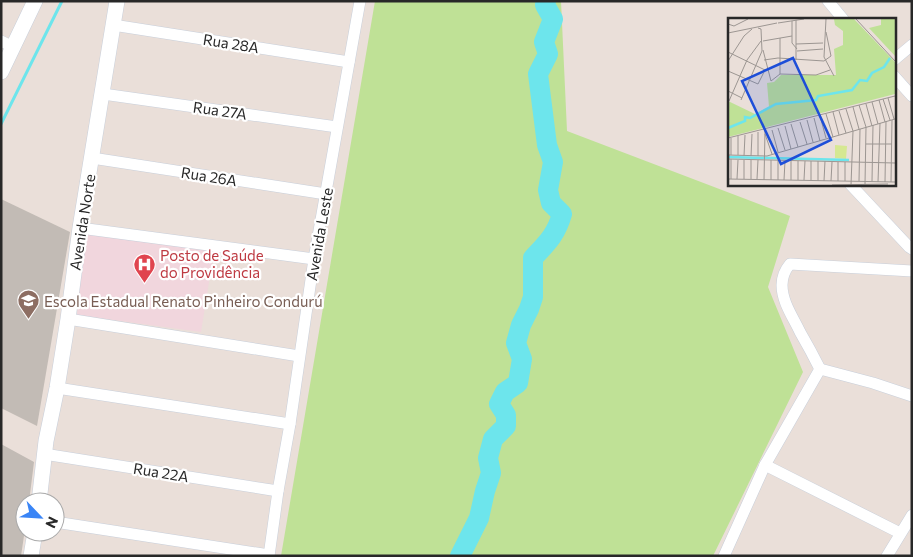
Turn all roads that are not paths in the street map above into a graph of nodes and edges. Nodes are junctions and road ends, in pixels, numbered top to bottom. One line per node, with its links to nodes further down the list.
1 (35, 1): 7 (street)
2 (117, 1): 6 (street, Avenida Norte)
3 (360, 1): 10 (street, Avenida Leste)
4 (828, 1): 5 (street)
5 (842, 18)
6 (113, 24): 10 (street, Rua 28A); 13 (street, Avenida Norte)
7 (7, 44): 11 (street)
8 (912, 44): 9 (street)
9 (896, 58)
10 (349, 62): 15 (street, Avenida Leste)
11 (1, 72)
12 (896, 78): 14 (street)
13 (103, 94): 15 (street, Rua 27A); 16 (street, Avenida Norte)
14 (912, 96)
15 (338, 127): 18 (street, Avenida Leste)
16 (92, 158): 18 (street, Rua 26A); 19 (street, Avenida Norte)
17 (851, 185): 20 (street)
18 (326, 194): 21 (street, Avenida Leste)
19 (80, 228): 21 (street); 23 (street, Avenida Norte)
20 (910, 248)
21 (314, 259): 24 (street, Avenida Leste)
22 (912, 271): 25 (street)
23 (68, 319): 24 (street); 26 (street, Avenida Norte)
24 (299, 356): 28 (street, Avenida Leste)
25 (820, 369): 27 (street); 30 (street)
26 (57, 388): 28 (street); 29 (street, Avenida Norte)
27 (912, 396)
28 (290, 424): 31 (street, Avenida Leste)
29 (44, 454): 31 (street, Rua 22A); 32 (street, Avenida Norte)
30 (765, 465): 35 (street); 39 (street)
31 (278, 491): 37 (street, Avenida Leste)
32 (40, 492)
33 (912, 515): 35 (street)
34 (65, 524): 37 (street)
35 (900, 533): 40 (street)
36 (33, 542): 38 (street)
37 (269, 555)
38 (31, 556)
39 (724, 556)
40 (886, 556)

